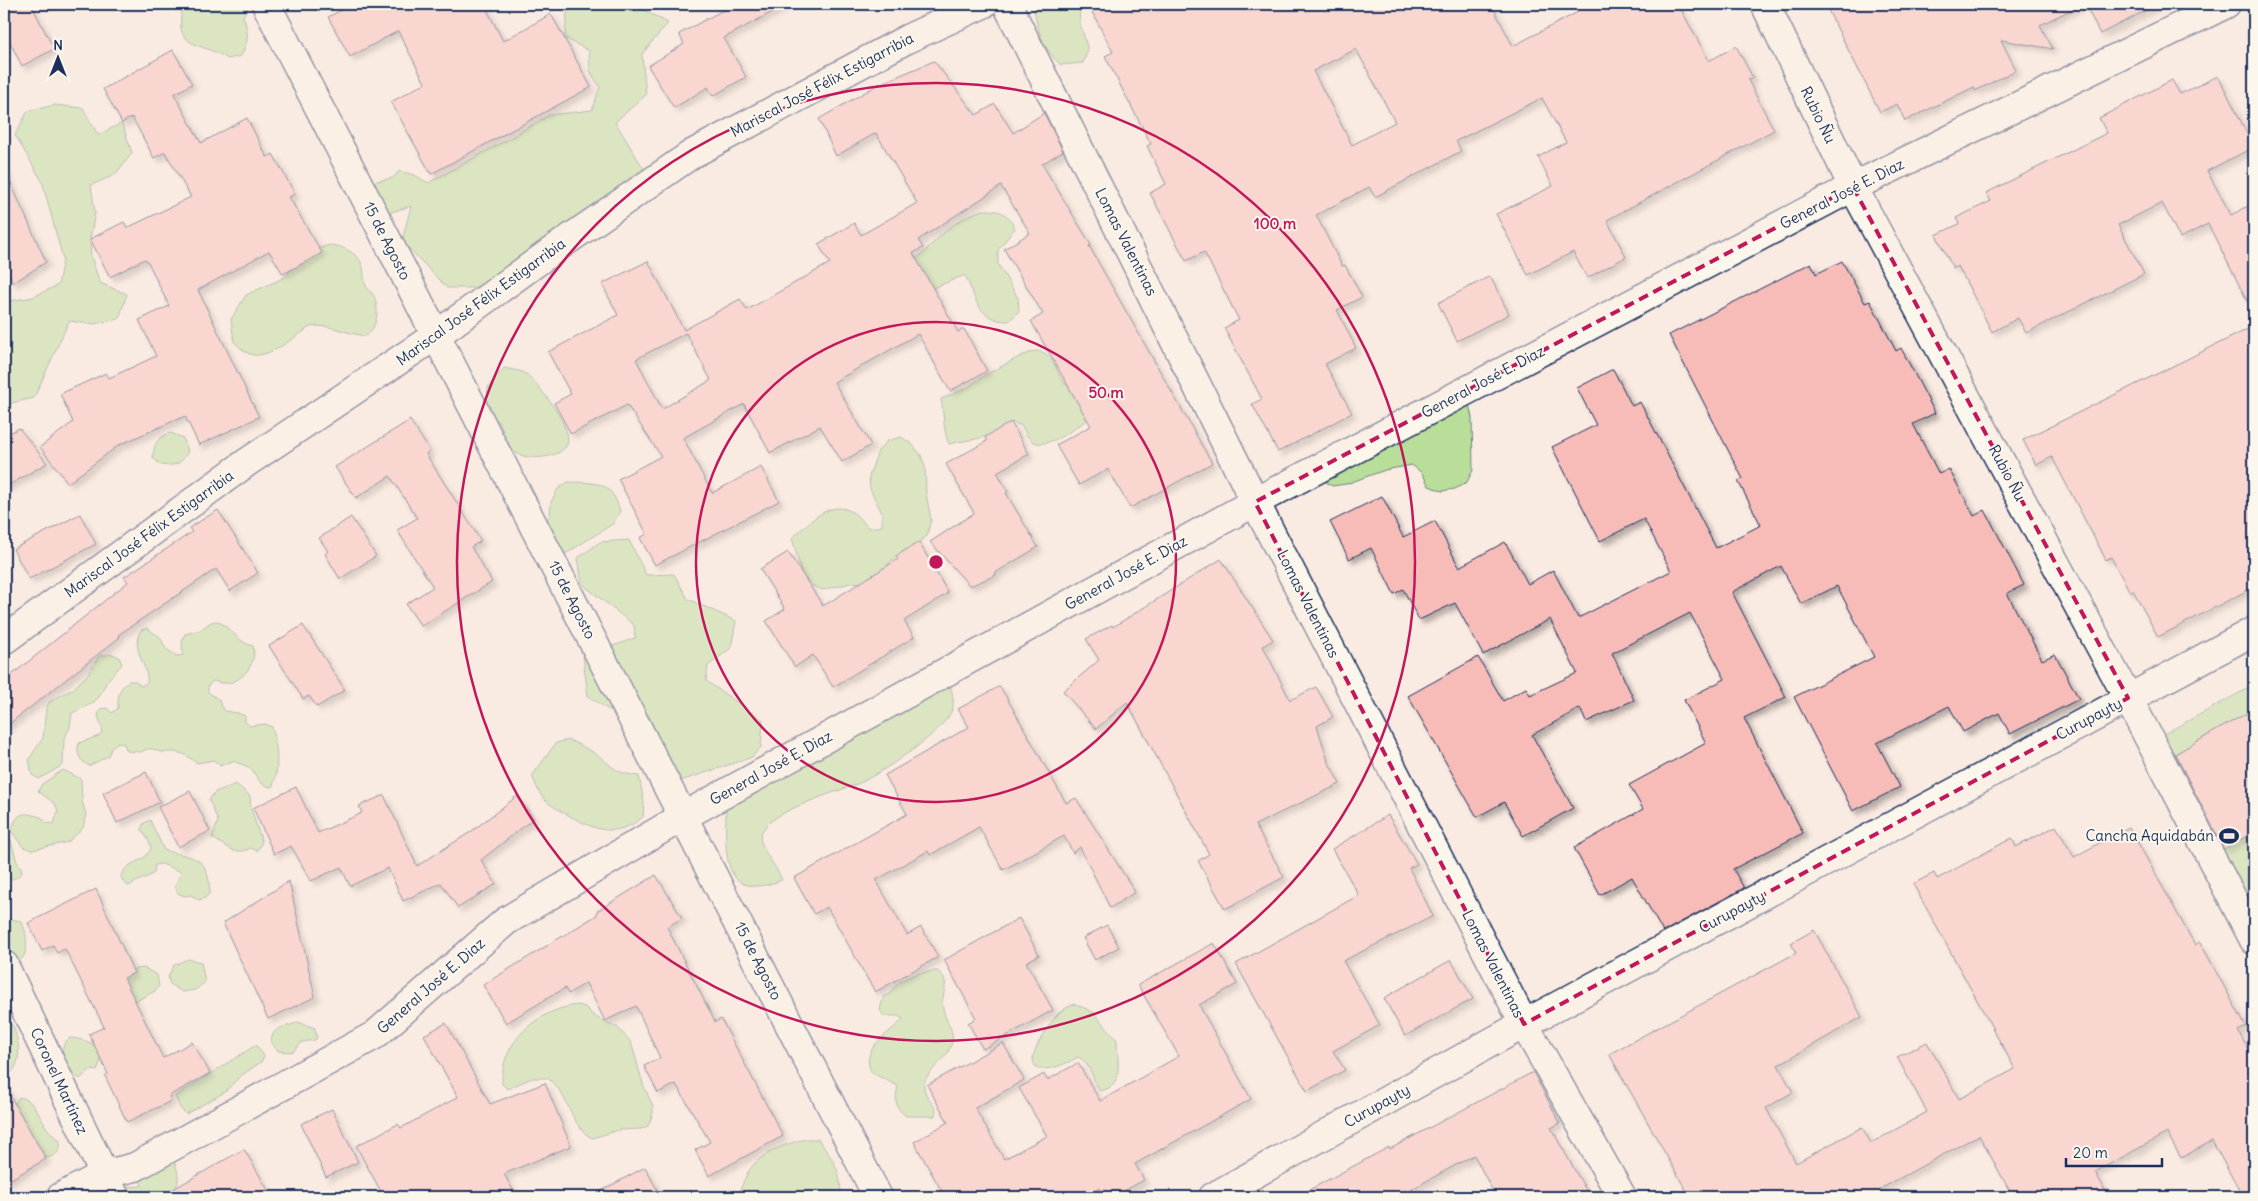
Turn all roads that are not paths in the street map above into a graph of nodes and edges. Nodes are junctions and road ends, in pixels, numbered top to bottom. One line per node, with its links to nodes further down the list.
1 (266, 4): 7 (street, 15 de Agosto)
2 (983, 4): 7 (street, Mariscal José Félix Estigarribia)
3 (1007, 4): 8 (street, Lomas Valentinas)
4 (1765, 4): 6 (street, Rubio Ñu)
5 (2226, 4): 6 (street, General José E. Diaz)
6 (1853, 187): 8 (street, General José E. Diaz); 11 (street, Rubio Ñu)
7 (435, 336): 10 (street, Mariscal José Félix Estigarribia); 12 (street, 15 de Agosto)
8 (1255, 502): 12 (street, General José E. Diaz); 15 (street, Lomas Valentinas)
9 (2254, 631): 11 (street, Curupayty)
10 (4, 640)
11 (2128, 698): 13 (street, Rubio Ñu); 15 (street, Curupayty)
12 (684, 816): 16 (street, General José E. Diaz); 18 (street, 15 de Agosto)
13 (2254, 940)
14 (4, 965): 16 (street, Coronel Martínez)
15 (1524, 1024): 19 (street, Curupayty); 20 (street, Lomas Valentinas)
16 (109, 1186): 17 (street, General José E. Diaz)
17 (62, 1197)
18 (878, 1197)
19 (1213, 1197)
20 (1622, 1197)

